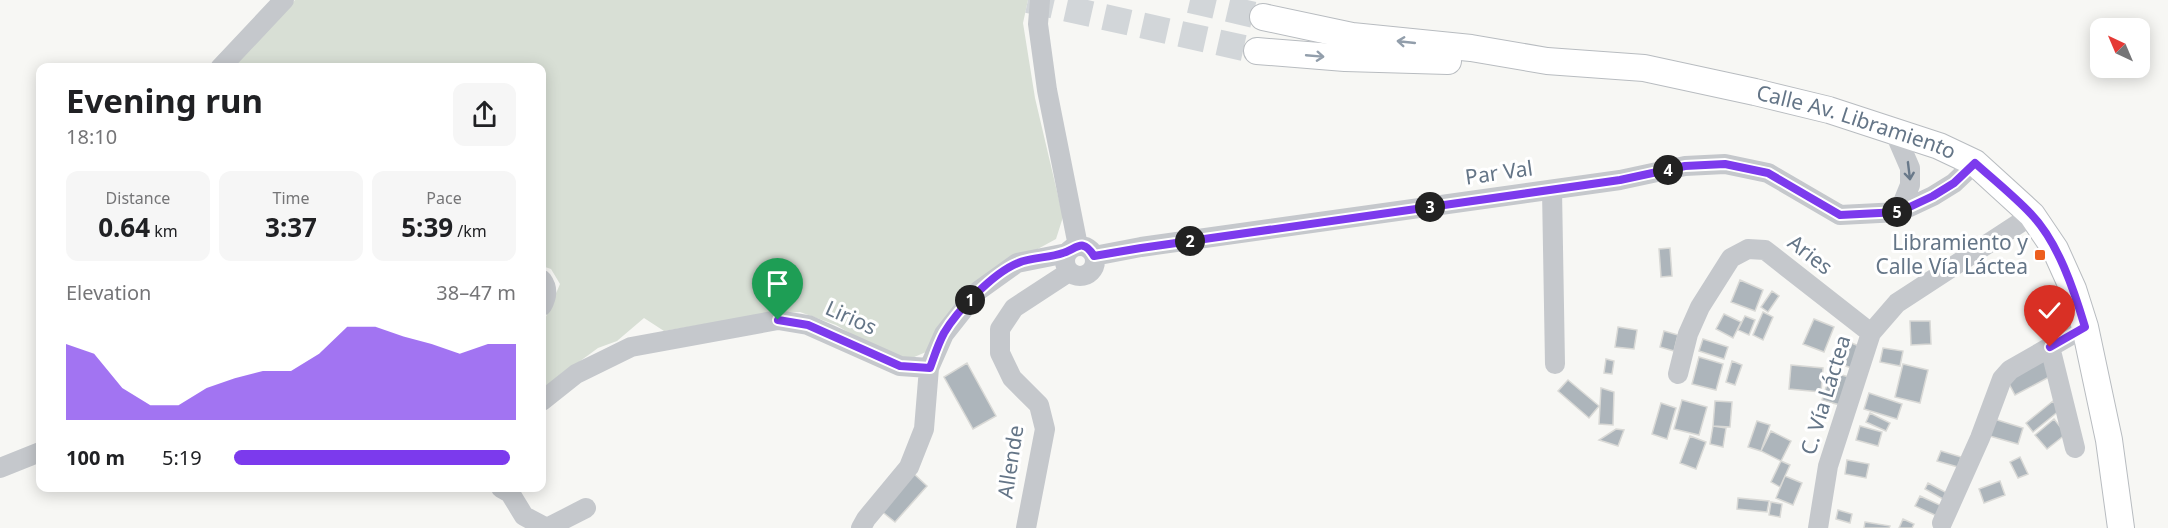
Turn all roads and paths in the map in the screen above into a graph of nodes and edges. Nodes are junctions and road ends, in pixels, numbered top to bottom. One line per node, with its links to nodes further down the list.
1 (284, 0): 6 (street)
2 (1040, 0): 12 (street)
3 (1263, 17): 5 (main road, Calle Av. Libramiento, one-way to 3)
4 (1257, 51): 5 (main road, Calle Av. Libramiento, one-way to 5)
5 (1547, 61): 7 (main road, Calle Av. Libramiento)
6 (225, 63)
7 (1894, 131): 8 (main road, Calle Av. Libramiento); 10 (street, one-way to 10)
8 (1975, 163): 10 (street, Par Val); 11 (main road, Calle Av. Libramiento)
9 (1552, 190): 10 (street, Par Val); 12 (street, Par Val); 16 (street)
10 (1899, 212)
11 (2032, 215): 13 (main road, Calle Av. Libramiento); 14 (street, C. Vía Láctea)
12 (1077, 257): 17 (street); 27 (street, Allende)
13 (2085, 327): 15 (street); 29 (main road, Calle Av. Libramiento)
14 (1871, 333): 18 (street, Aries); 28 (street, C. Vía Láctea)
15 (2050, 347): 20 (street); 25 (street)
16 (1555, 364)
17 (930, 368): 19 (street, Lirios); 26 (street)
18 (1678, 374)
19 (546, 398)
20 (2074, 448)
21 (36, 454): 22 (street)
22 (0, 468)
23 (508, 492): 24 (street)
24 (586, 508)
25 (1942, 523)
26 (861, 528)
27 (1026, 528)
28 (1818, 528)
29 (2121, 528)

